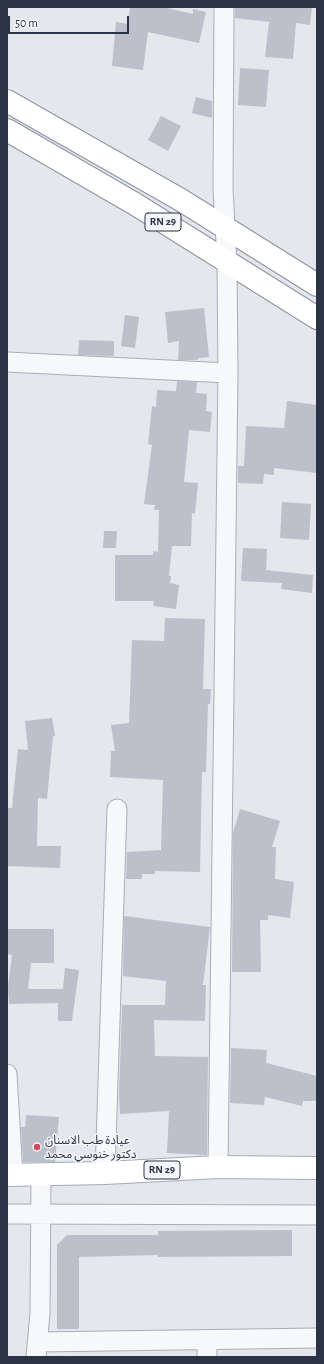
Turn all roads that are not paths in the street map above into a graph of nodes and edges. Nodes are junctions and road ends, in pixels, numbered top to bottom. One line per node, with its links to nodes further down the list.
1 (224, 7): 4 (street)
2 (7, 101): 4 (main road, RN 29)
3 (7, 130): 5 (main road, RN 29)
4 (224, 227): 5 (street); 6 (main road, RN 29)
5 (227, 262): 7 (main road, RN 29); 9 (street)
6 (317, 285)
7 (317, 318)
8 (7, 362): 9 (street)
9 (228, 373): 12 (street)
10 (117, 809): 14 (street)
11 (7, 1074): 15 (street)
12 (218, 1167): 13 (main road, RN 29); 14 (main road, RN 29)
13 (317, 1168)
14 (105, 1173): 16 (main road, RN 29)
15 (10, 1175): 16 (main road, RN 29)
16 (40, 1175): 17 (street)
17 (40, 1213): 18 (street); 19 (street); 22 (street)
18 (7, 1214)
19 (317, 1215)
20 (317, 1338): 21 (street)
21 (207, 1348): 22 (street)
22 (37, 1350)

